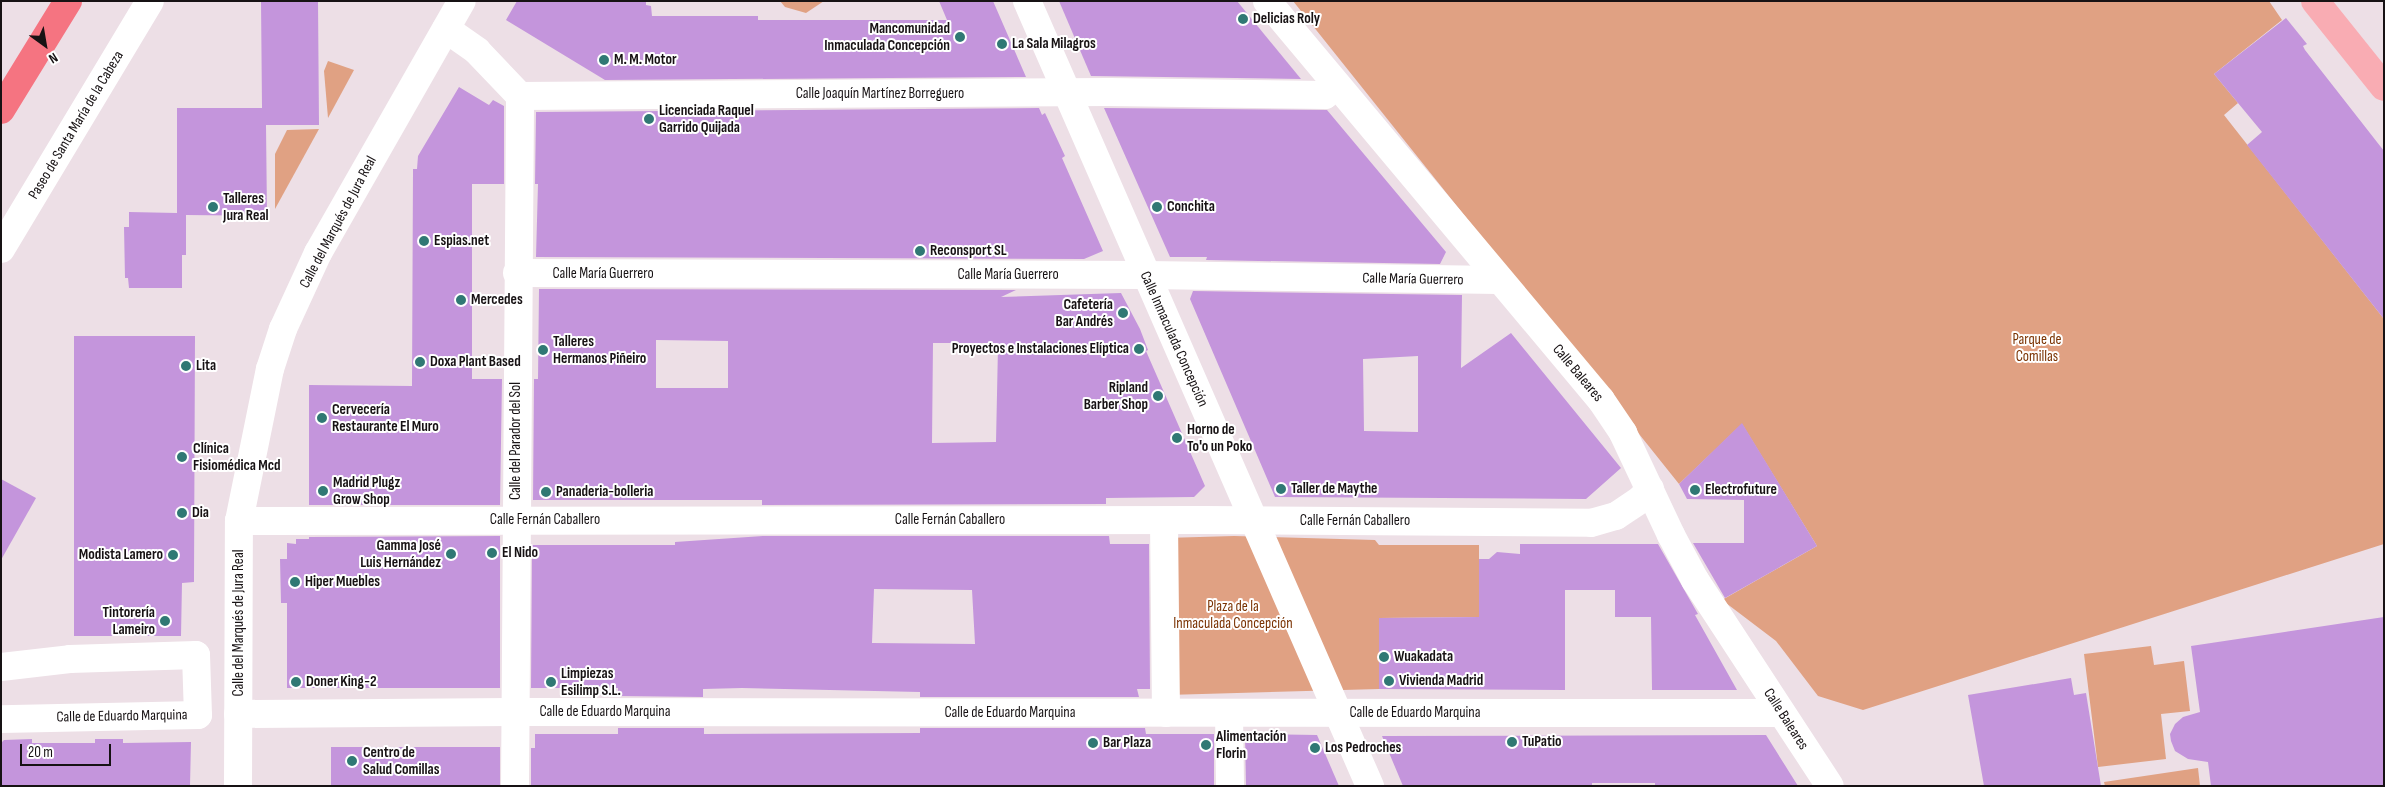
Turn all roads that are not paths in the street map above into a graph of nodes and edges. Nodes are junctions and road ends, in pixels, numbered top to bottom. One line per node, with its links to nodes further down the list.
1 (68, 1): 12 (highway)
2 (150, 1): 13 (street, Paseo de Santa María de la Cabeza)
3 (462, 1): 7 (street, Calle del Marqués de Jura Real)
4 (1027, 1): 10 (street, Calle Inmaculada Concepción)
5 (1267, 1): 8 (street, Calle Baleares)
6 (2316, 1): 9 (main road)
7 (446, 29): 11 (street); 21 (street, Calle del Marqués de Jura Real)
8 (1336, 85): 10 (street, Calle Joaquín Martínez Borreguero); 16 (street, Calle Baleares)
9 (2384, 87)
10 (1066, 94): 11 (street, Calle Joaquín Martínez Borreguero); 15 (street, Calle Inmaculada Concepción)
11 (520, 96): 14 (street, Calle del Parador del Sol)
12 (1, 110)
13 (1, 249)
14 (517, 273): 15 (street, Calle María Guerrero); 18 (street, Calle del Parador del Sol)
15 (1146, 275): 16 (street, Calle María Guerrero); 20 (street, Calle Inmaculada Concepción)
16 (1498, 280): 17 (street, Calle Baleares)
17 (1650, 489): 20 (street, Calle Fernán Caballero); 26 (street, Calle Baleares)
18 (516, 520): 19 (street, Calle Fernán Caballero); 21 (street, Calle Fernán Caballero); 23 (street, Calle del Parador del Sol)
19 (1164, 520): 20 (street, Calle Fernán Caballero); 24 (street)
20 (1253, 520): 28 (street, Calle Inmaculada Concepción)
21 (239, 521): 27 (street, Calle del Marqués de Jura Real)
22 (1, 667): 29 (street, Calle de Eduardo Marquina)
23 (515, 712): 24 (street, Calle de Eduardo Marquina); 27 (street, Calle de Eduardo Marquina); 31 (street, Calle del Parador del Sol)
24 (1166, 713): 25 (street, Calle de Eduardo Marquina)
25 (1230, 713): 28 (street, Calle de Eduardo Marquina); 32 (street)
26 (1781, 713): 28 (street, Calle de Eduardo Marquina); 34 (street, Calle Baleares)
27 (238, 714): 30 (street, Calle del Marqués de Jura Real)
28 (1339, 714): 33 (street, Calle Inmaculada Concepción)
29 (1, 719)
30 (238, 786)
31 (515, 786)
32 (1230, 786)
33 (1370, 786)
34 (1830, 786)

